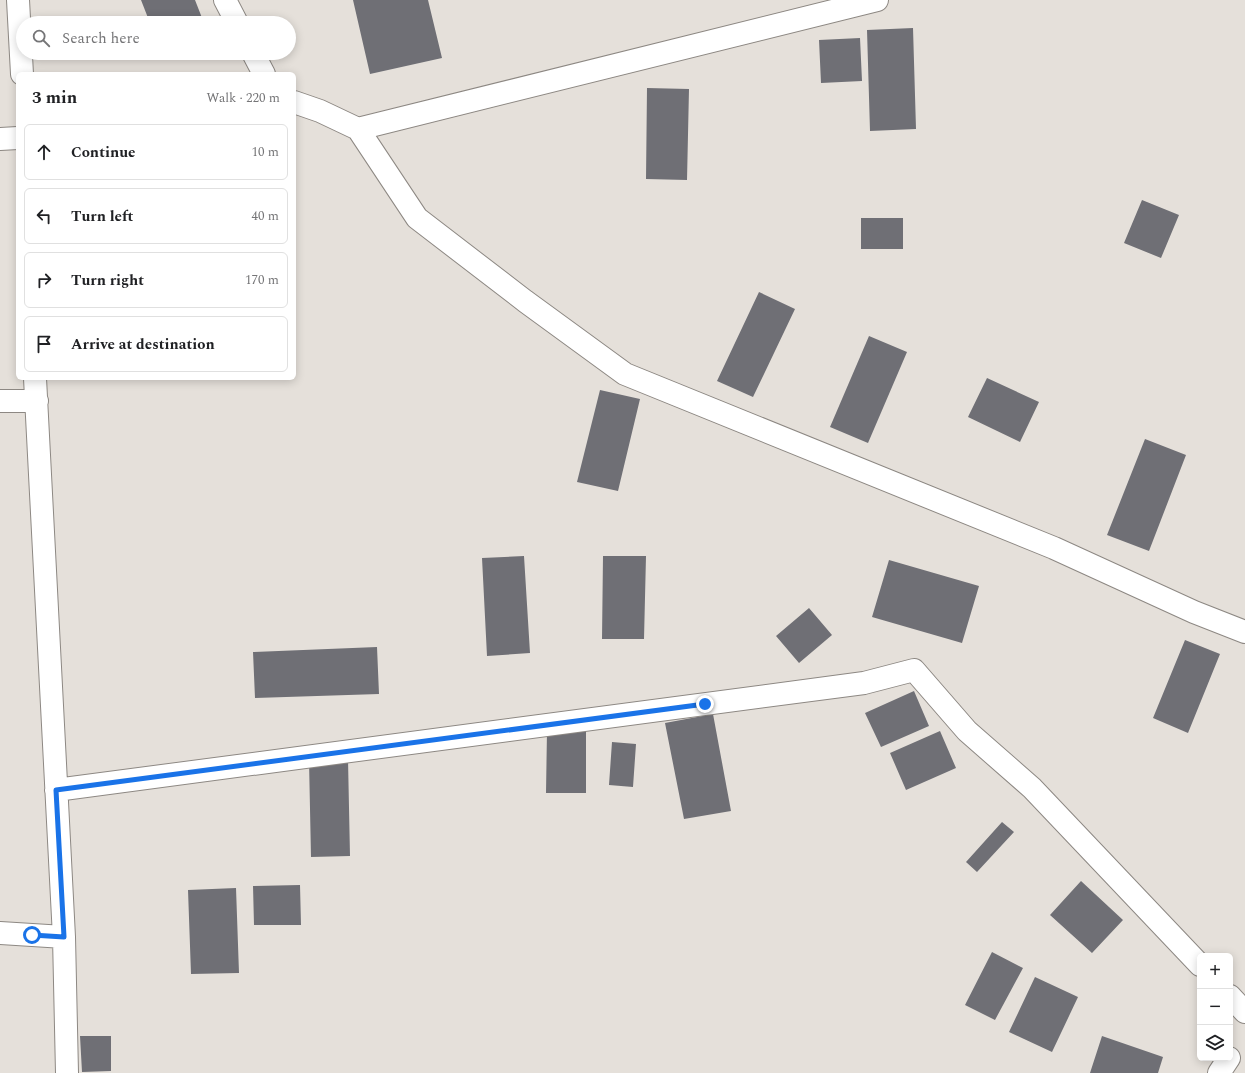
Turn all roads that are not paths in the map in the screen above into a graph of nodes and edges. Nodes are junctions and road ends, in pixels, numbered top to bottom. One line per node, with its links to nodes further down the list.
1 (18, 0): 4 (street)
2 (225, 0): 5 (street)
3 (877, 0): 11 (street)
4 (19, 16)
5 (233, 16)
6 (21, 60): 8 (street)
7 (257, 60): 9 (street)
8 (22, 72)
9 (263, 72)
10 (296, 103): 11 (street)
11 (358, 129): 17 (street)
12 (16, 138): 13 (street)
13 (0, 139)
14 (35, 380): 16 (street)
15 (0, 401): 16 (street)
16 (37, 401): 18 (street)
17 (1245, 632)
18 (56, 790): 20 (street); 21 (street)
19 (0, 933): 20 (street)
20 (64, 937): 25 (street)
21 (1197, 962)
22 (1233, 999): 23 (street)
23 (1245, 1012)
24 (1227, 1061): 26 (street)
25 (67, 1073)
26 (1219, 1073)

